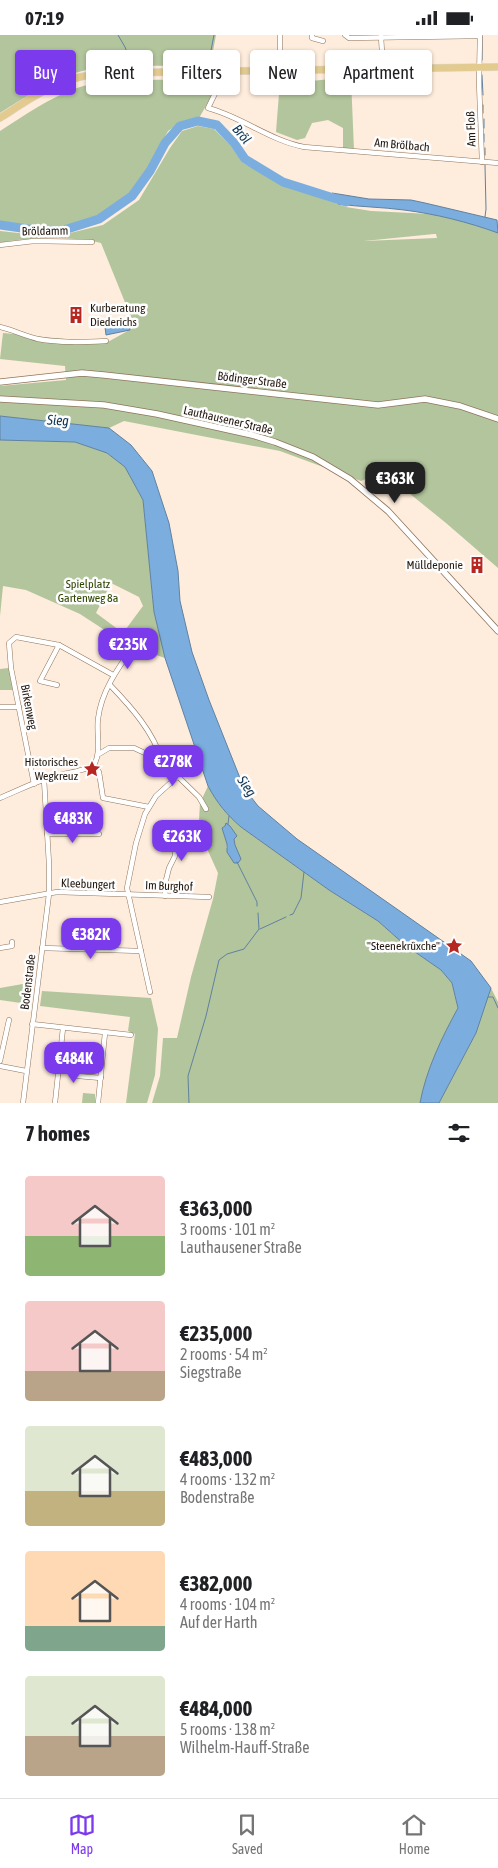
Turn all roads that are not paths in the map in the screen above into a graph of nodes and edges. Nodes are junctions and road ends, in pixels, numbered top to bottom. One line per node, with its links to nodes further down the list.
1 (280, 35): 7 (street)
2 (312, 35): 6 (street)
3 (345, 35): 5 (street)
4 (480, 35): 5 (street); 11 (street, Am Floß)
5 (381, 36): 8 (street)
6 (323, 41)
7 (280, 50)
8 (382, 50)
9 (498, 67): 11 (main road)
10 (432, 68): 11 (main road)
11 (480, 68): 17 (street, Am Floß)
12 (325, 70): 13 (main road)
13 (240, 71)
14 (163, 72): 16 (main road)
15 (214, 95): 17 (street, Am Brölbach)
16 (0, 118)
17 (482, 162): 18 (street, Am Brölbach)
18 (498, 163)
19 (92, 242): 20 (street, Bröldamm)
20 (0, 245)
21 (0, 327): 22 (street)
22 (106, 341)
23 (0, 382): 25 (street, Bödinger Straße)
24 (0, 399): 26 (street, Lauthausener Straße)
25 (498, 419)
26 (498, 631)
27 (59, 645): 29 (street); 30 (street); 33 (street, Birkenweg)
28 (133, 647): 29 (street)
29 (113, 675): 31 (street)
30 (58, 685)
31 (110, 685): 34 (street); 35 (street)
32 (0, 707): 33 (street)
33 (19, 707): 39 (street, Birkenweg)
34 (99, 754): 35 (street); 36 (street)
35 (162, 761): 37 (street)
36 (94, 765): 38 (street); 41 (street)
37 (177, 777): 41 (street); 42 (street)
38 (44, 779): 39 (street); 44 (street, Bodenstraße)
39 (34, 784): 40 (street)
40 (0, 797)
41 (149, 807): 47 (street)
42 (206, 809)
43 (177, 827): 48 (street)
44 (47, 834): 45 (street); 46 (street, Bodenstraße)
45 (99, 834)
46 (49, 894): 47 (street, Kleebungert); 50 (street, Kleebungert); 53 (street, Bodenstraße)
47 (128, 895): 48 (street, Im Burghof); 54 (street)
48 (165, 896): 49 (street, Im Burghof)
49 (209, 897)
50 (0, 902)
51 (12, 942): 52 (street)
52 (0, 948)
53 (42, 948): 54 (street); 57 (street, Bodenstraße)
54 (140, 951): 55 (street)
55 (150, 992)
56 (9, 1020): 61 (street)
57 (32, 1024): 58 (street); 64 (street, Bodenstraße)
58 (63, 1028): 59 (street); 62 (street)
59 (106, 1033): 60 (street); 65 (street)
60 (131, 1035)
61 (0, 1061)
62 (59, 1061): 65 (street); 67 (street)
63 (0, 1066): 64 (street)
64 (26, 1071): 66 (street, Bodenstraße)
65 (101, 1078): 68 (street)
66 (23, 1103)
67 (55, 1103)
68 (98, 1103)

